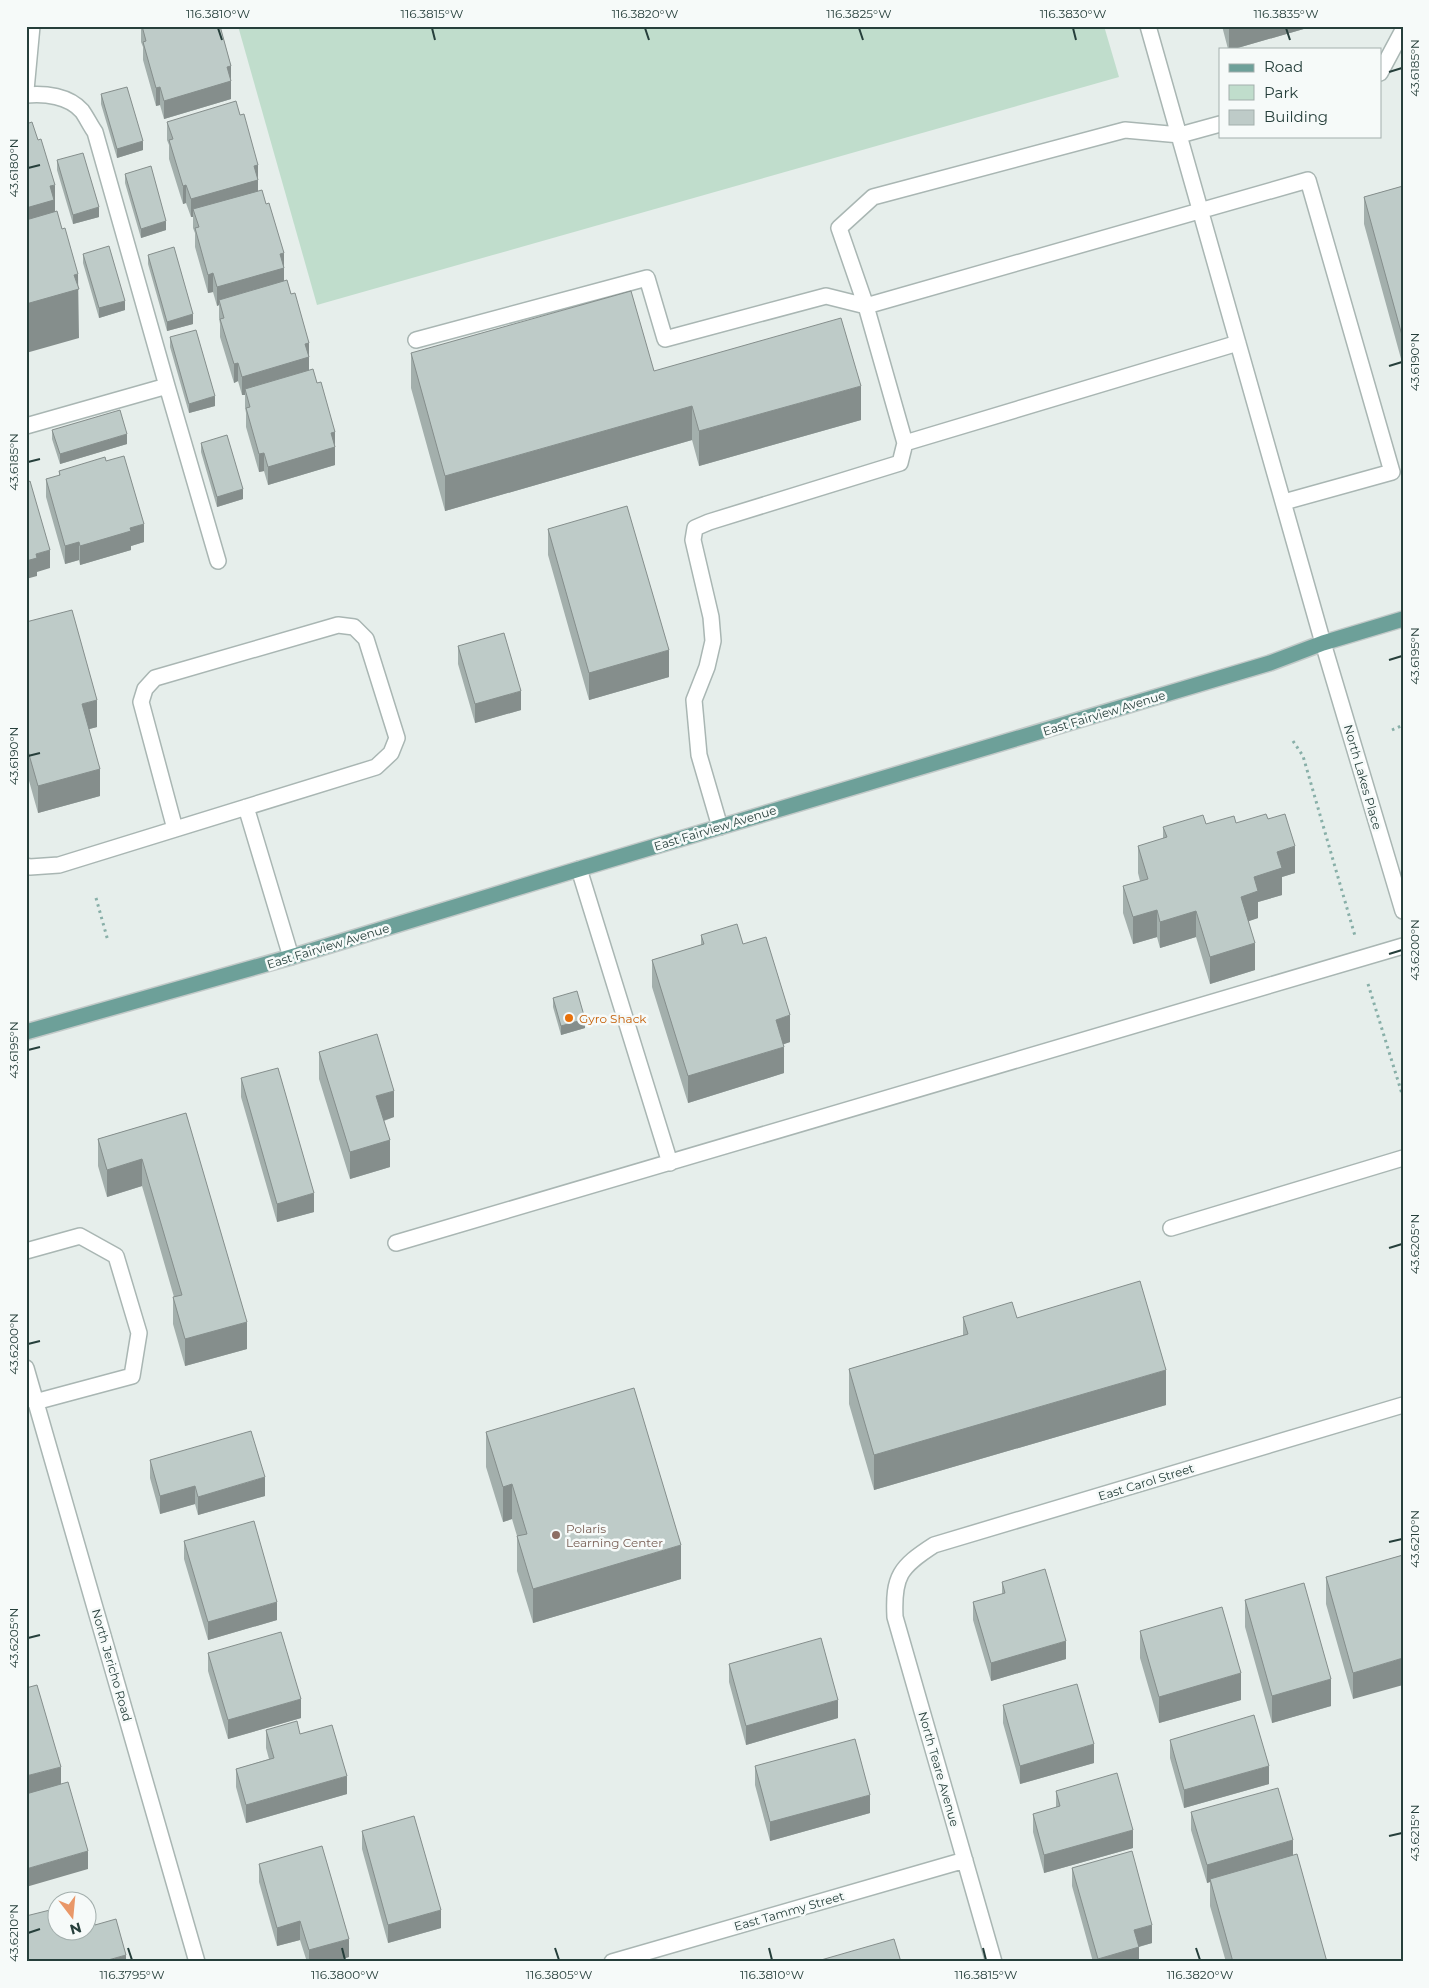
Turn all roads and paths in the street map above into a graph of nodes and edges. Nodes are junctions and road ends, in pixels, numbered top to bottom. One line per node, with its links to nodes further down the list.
1 (32, 26): 5 (street)
2 (1148, 26): 8 (street, North Lakes Place)
3 (1403, 30): 4 (street)
4 (1382, 69)
5 (26, 90)
6 (26, 95): 13 (street)
7 (1219, 124): 8 (street)
8 (1180, 135): 9 (street, North Lakes Place); 10 (street)
9 (1202, 212): 10 (street); 12 (street, North Lakes Place); 16 (street)
10 (866, 306): 11 (street); 15 (street)
11 (416, 340)
12 (1238, 343): 15 (street); 16 (street, North Lakes Place)
13 (168, 386): 14 (street); 17 (street)
14 (26, 426)
15 (905, 443): 24 (street)
16 (1284, 502): 19 (street, North Lakes Place)
17 (218, 561)
18 (1403, 619): 19 (main road, East Fairview Avenue)
19 (1324, 643): 24 (main road, East Fairview Avenue); 29 (street, North Lakes Place)
20 (1403, 725): 21 (path)
21 (1392, 730)
22 (1292, 740): 30 (path)
23 (246, 807): 25 (street); 25 (street); 33 (street)
24 (720, 827): 27 (main road, East Fairview Avenue)
25 (175, 829): 26 (street)
26 (26, 866)
27 (579, 869): 33 (main road, East Fairview Avenue); 38 (street)
28 (96, 898): 31 (path)
29 (1403, 911)
30 (1355, 936)
31 (108, 941)
32 (1403, 946): 38 (street)
33 (291, 957): 35 (main road, East Fairview Avenue)
34 (1368, 984): 36 (path)
35 (26, 1032)
36 (1403, 1096)
37 (1403, 1158): 39 (street)
38 (670, 1162): 40 (street)
39 (1171, 1228)
40 (396, 1244)
41 (26, 1251): 43 (street)
42 (26, 1368): 43 (street, North Jericho Road)
43 (35, 1402): 47 (street, North Jericho Road)
44 (1403, 1405): 45 (street, East Carol Street)
45 (899, 1574): 46 (street, North Teare Avenue)
46 (965, 1860): 48 (street, East Tammy Street); 49 (street, North Teare Avenue)
47 (197, 1962)
48 (612, 1962)
49 (994, 1962)

